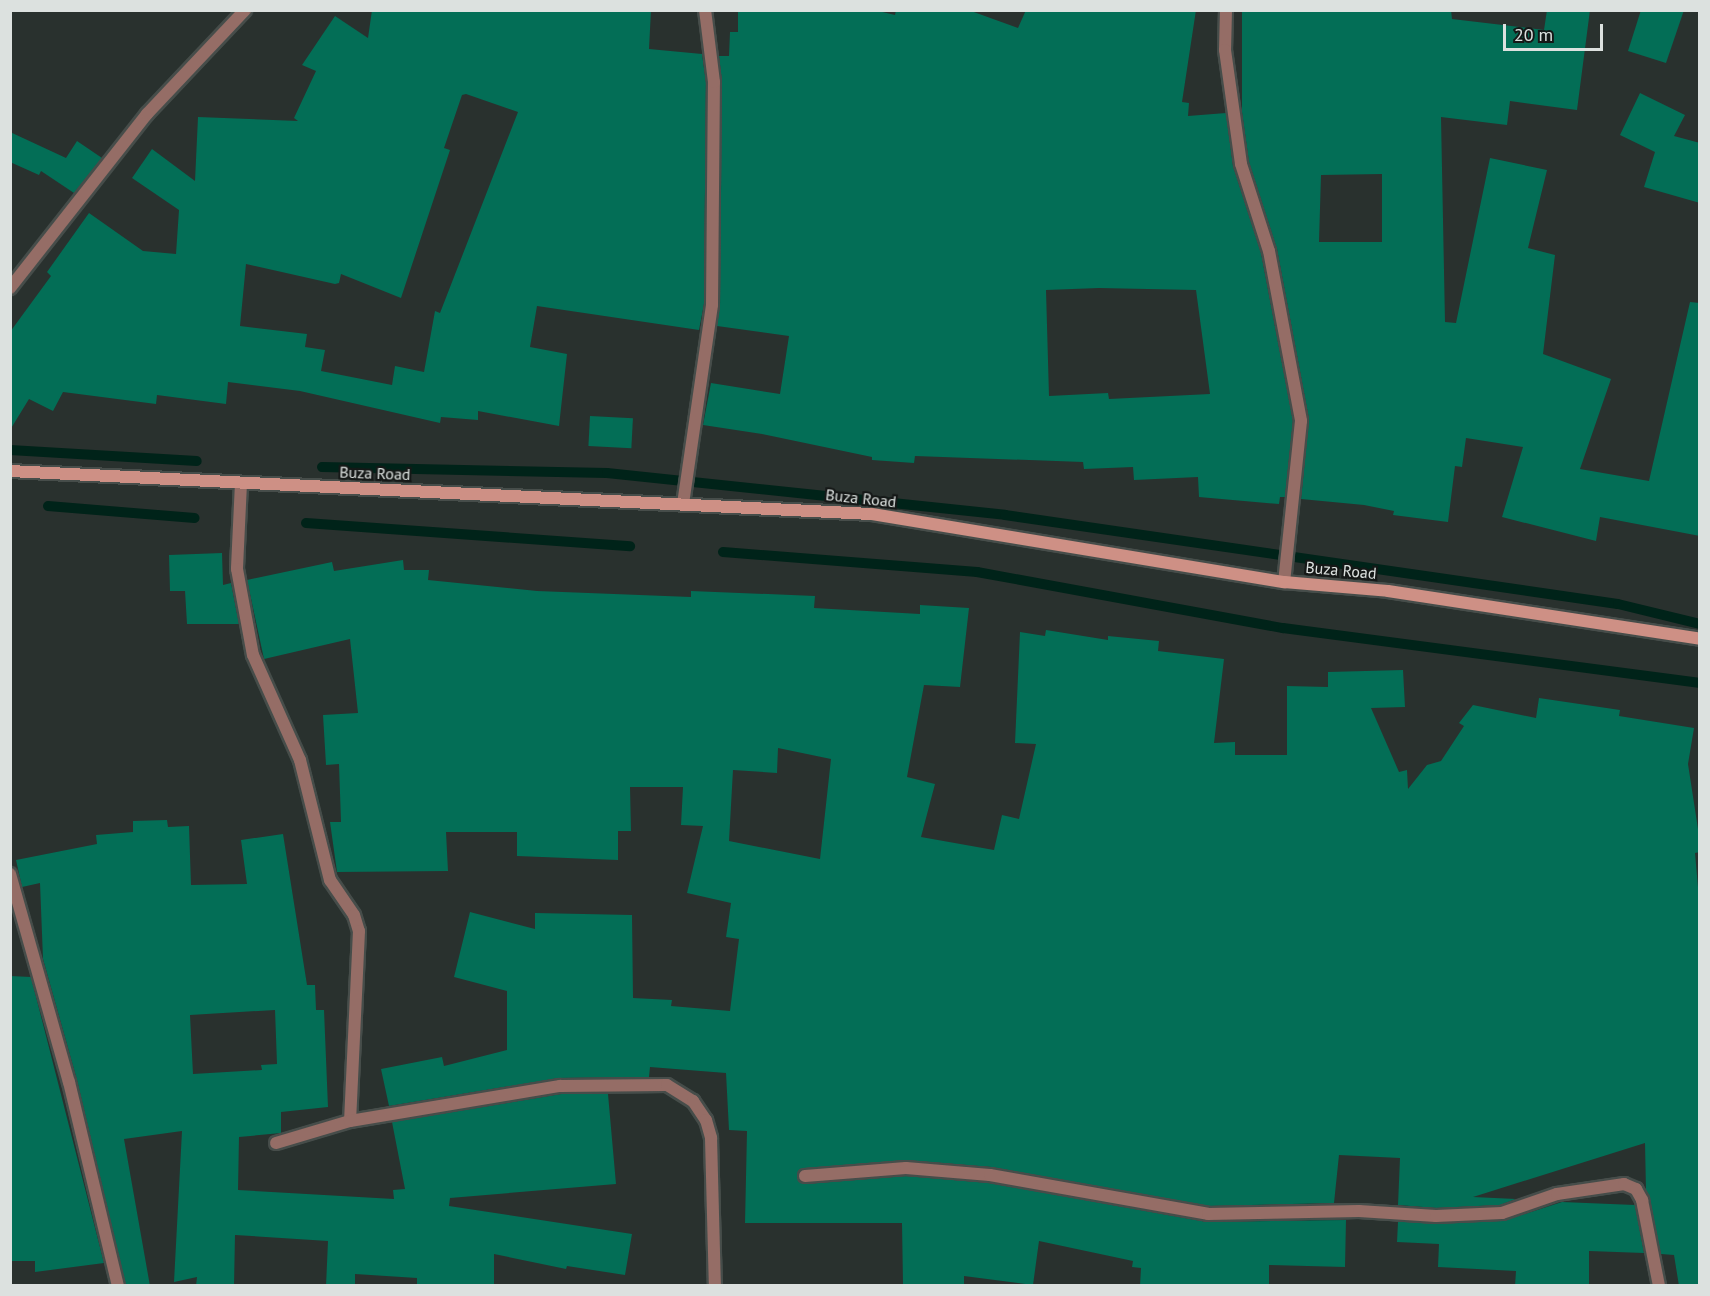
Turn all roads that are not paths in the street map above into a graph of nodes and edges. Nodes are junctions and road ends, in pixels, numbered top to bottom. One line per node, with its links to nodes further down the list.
1 (245, 10): 4 (street)
2 (705, 10): 7 (street)
3 (1226, 10): 8 (street)
4 (10, 288)
5 (10, 471): 6 (main road, Buza Road)
6 (241, 483): 7 (main road, Buza Road); 11 (street)
7 (683, 504): 8 (main road, Buza Road)
8 (1284, 582): 9 (main road, Buza Road)
9 (1700, 639)
10 (10, 874): 14 (street)
11 (350, 1121): 12 (street); 15 (street)
12 (276, 1143)
13 (805, 1176): 16 (street)
14 (118, 1286)
15 (715, 1286)
16 (1659, 1286)

